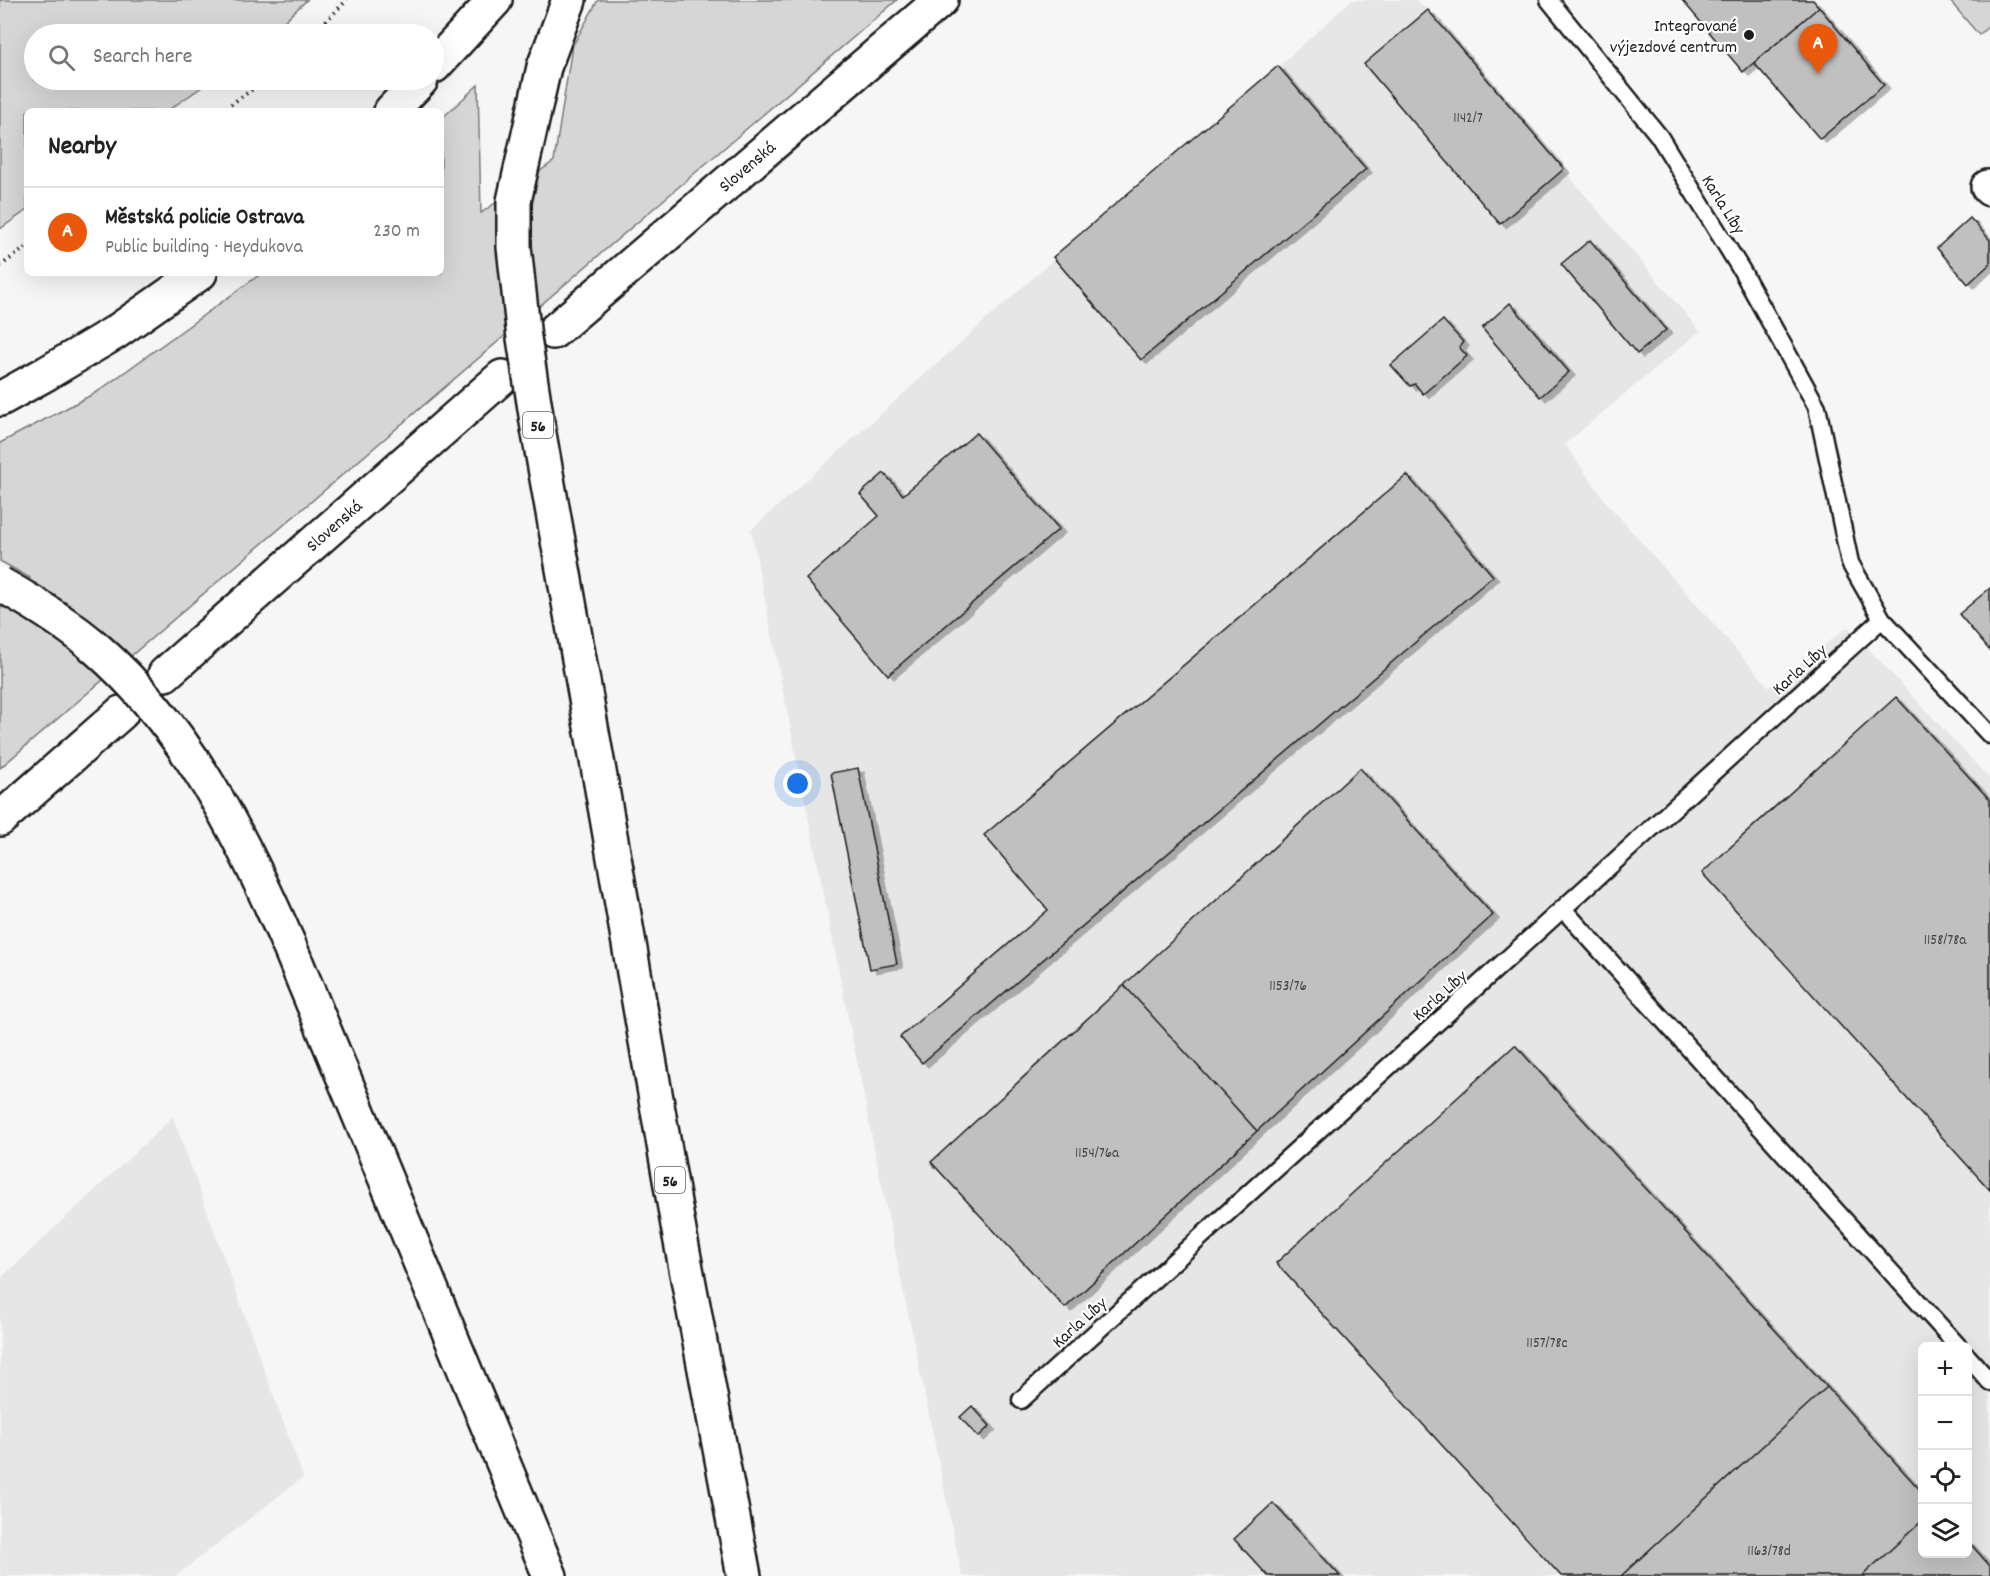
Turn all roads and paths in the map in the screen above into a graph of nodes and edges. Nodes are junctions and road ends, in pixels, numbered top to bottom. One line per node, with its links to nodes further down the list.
1 (347, 0): 6 (path)
2 (495, 0): 7 (main road)
3 (569, 0): 30 (main road, 56, bridge)
4 (941, 0): 15 (main road, Slovenská)
5 (1549, 0): 19 (lane, Karla Líby)
6 (323, 24)
7 (444, 55)
8 (251, 90): 10 (path)
9 (411, 90): 11 (main road)
10 (225, 108)
11 (394, 108)
12 (24, 249): 13 (path)
13 (0, 266)
14 (196, 276): 17 (main road)
15 (553, 333)
16 (502, 377): 20 (main road, Slovenská)
17 (0, 399)
18 (0, 584): 29 (main road, bridge)
19 (1882, 619): 22 (lane, Karla Líby); 24 (lane, Karla Líby)
20 (165, 674)
21 (121, 713): 23 (main road)
22 (1990, 735)
23 (0, 819)
24 (1563, 909): 25 (lane); 28 (lane, Karla Líby)
25 (1953, 1342)
26 (1972, 1362): 27 (lane)
27 (1990, 1382)
28 (1022, 1400)
29 (550, 1576)
30 (744, 1576)

